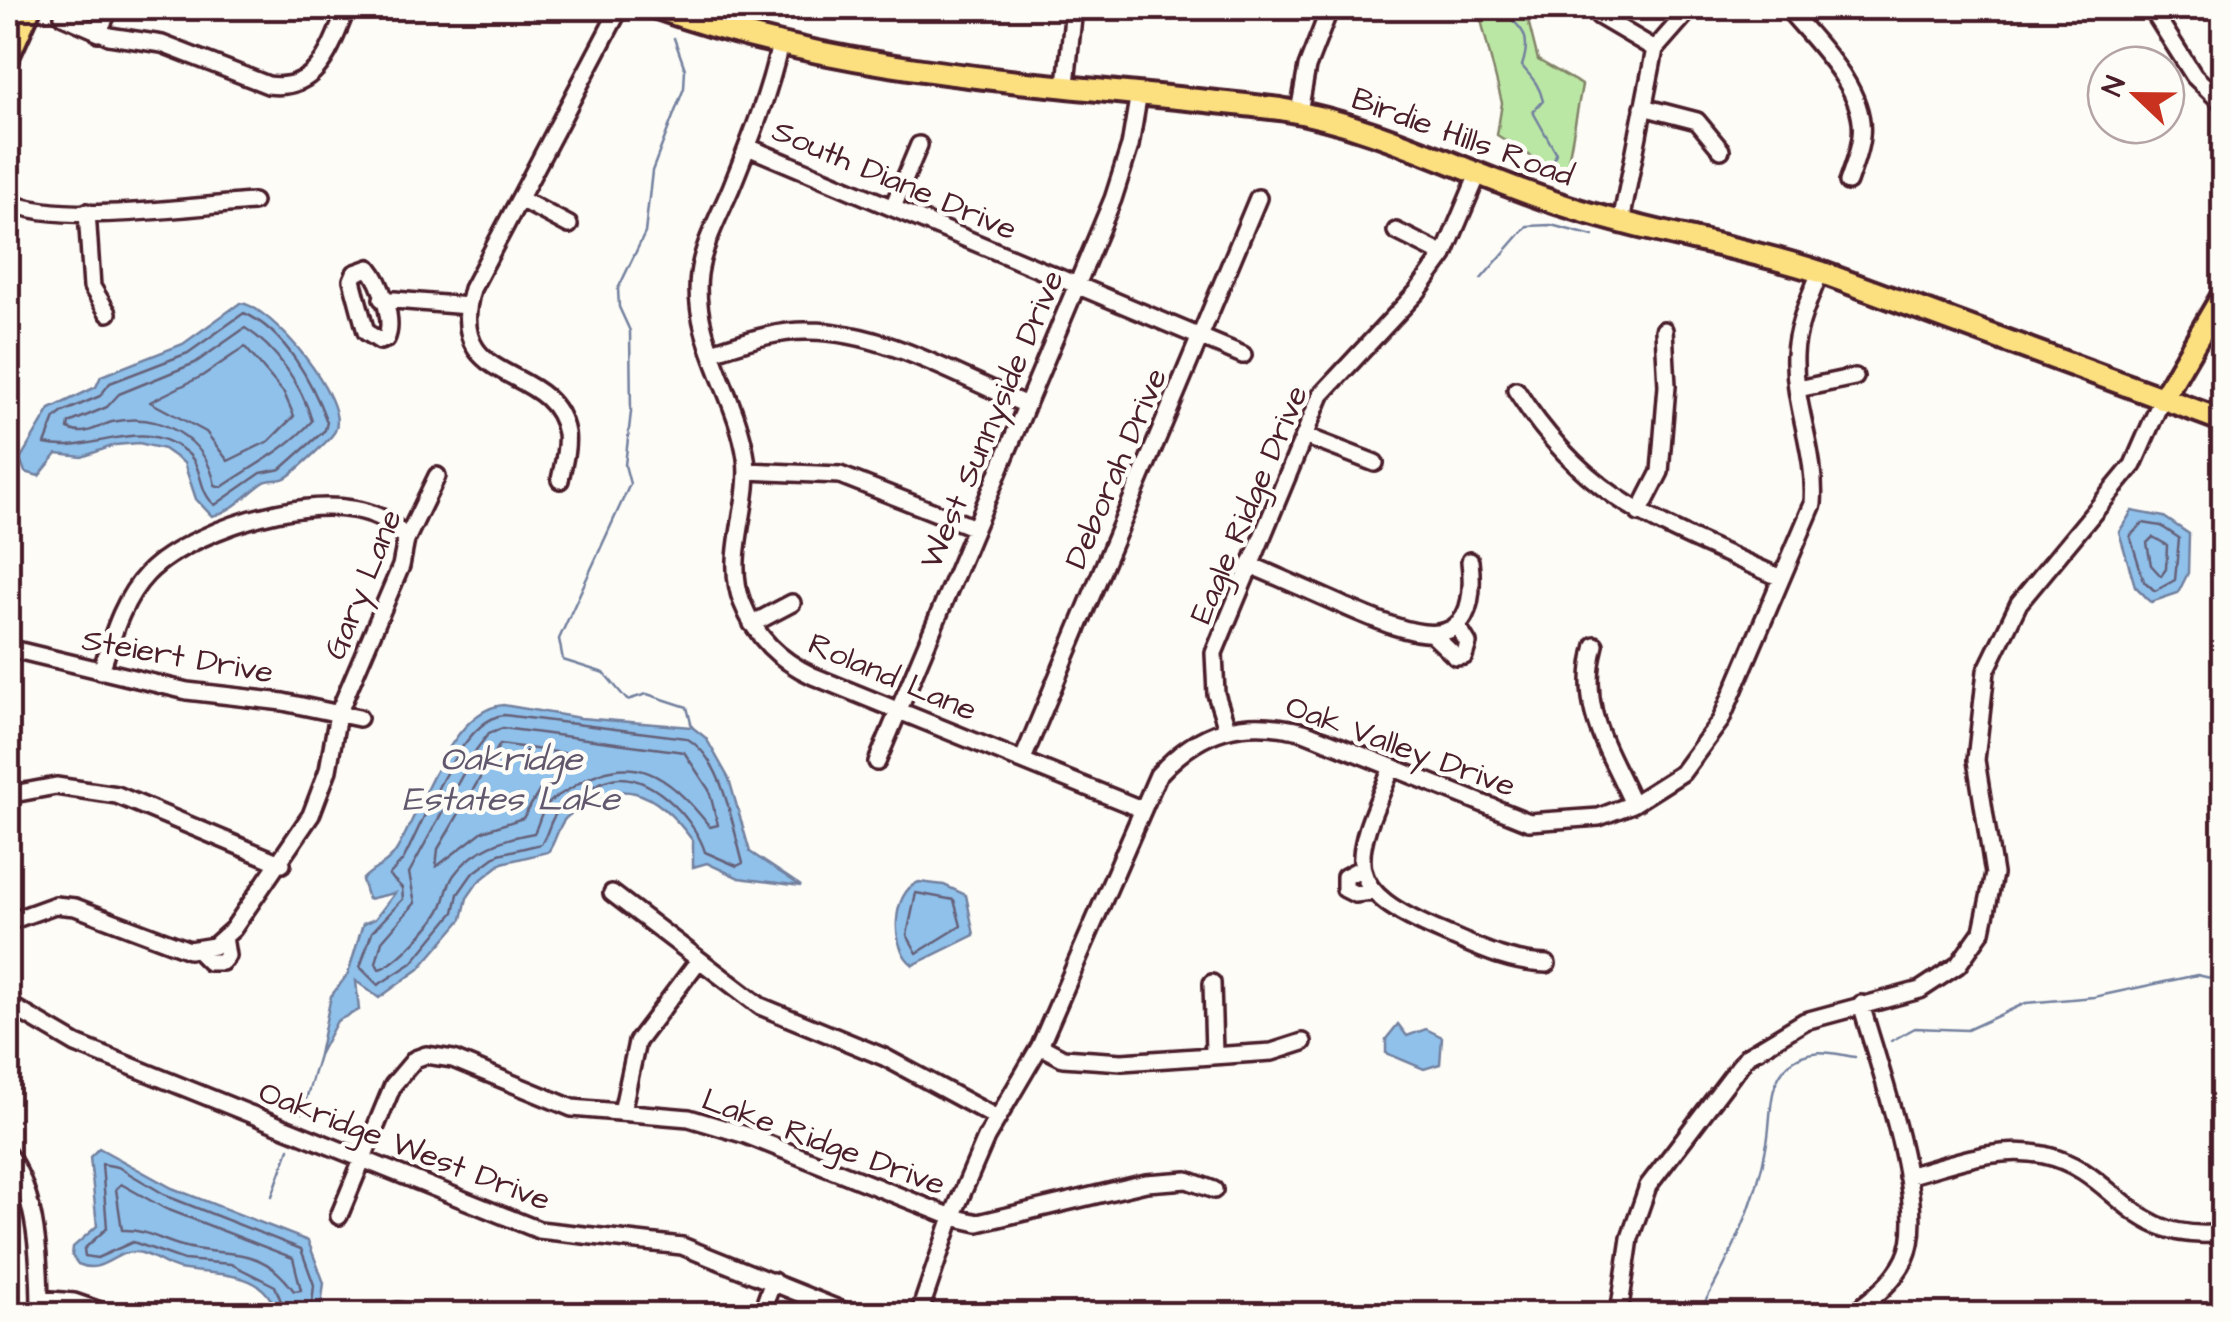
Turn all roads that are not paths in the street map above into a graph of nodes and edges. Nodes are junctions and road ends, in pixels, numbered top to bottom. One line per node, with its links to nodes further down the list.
1 (30, 8): 16 (main road)
2 (110, 8): 13 (street)
3 (347, 8): 13 (street)
4 (620, 8): 28 (street)
5 (657, 8): 14 (main road, Birdie Hills Road)
6 (1074, 8): 17 (street)
7 (1330, 8): 21 (street)
8 (1594, 8): 15 (street)
9 (1691, 8): 15 (street)
10 (1788, 8): 26 (street)
11 (2151, 8): 19 (street)
12 (64, 16): 13 (street)
13 (98, 33)
14 (780, 44): 17 (main road, Birdie Hills Road); 23 (street, Roland Lane)
15 (1656, 49): 20 (street)
16 (8, 57)
17 (1066, 84): 18 (main road, Birdie Hills Road)
18 (1139, 92): 21 (main road, Birdie Hills Road); 38 (street, West Sunnyside Drive)
19 (2219, 100)
20 (1642, 107): 24 (street); 33 (street)
21 (1299, 112): 25 (main road, Birdie Hills Road)
22 (919, 145): 31 (street)
23 (748, 147): 31 (street, South Diane Drive); 45 (street, Roland Lane)
24 (1721, 150)
25 (1479, 172): 33 (main road, Birdie Hills Road); 36 (street, Eagle Ridge Drive)
26 (1848, 182)
27 (1258, 198): 44 (street, Deborah Drive)
28 (520, 199): 34 (street); 41 (street)
29 (8, 202): 32 (street)
30 (253, 202): 32 (street)
31 (892, 207): 38 (street, South Diane Drive)
32 (87, 212): 42 (street)
33 (1621, 222): 37 (main road, Birdie Hills Road)
34 (569, 225)
35 (1396, 231): 36 (street)
36 (1444, 256): 53 (street, Eagle Ridge Drive)
37 (1820, 272): 48 (street, Oak Valley Drive); 50 (main road, Birdie Hills Road)
38 (1077, 285): 44 (street, South Diane Drive); 51 (street, West Sunnyside Drive)
39 (2224, 292): 50 (main road)
40 (382, 299): 41 (street)
41 (468, 306): 57 (street)
42 (108, 313)
43 (1664, 330): 58 (street)
44 (1200, 336): 46 (street, South Diane Drive); 75 (street, Deborah Drive)
45 (712, 352): 51 (street); 55 (street, Roland Lane)
46 (1243, 354)
47 (1856, 376): 48 (street)
48 (1798, 389): 63 (street, Oak Valley Drive)
49 (1516, 390): 58 (street)
50 (2162, 399): 52 (main road, Birdie Hills Road); 90 (street)
51 (1026, 405): 59 (street, West Sunnyside Drive)
52 (2224, 421)
53 (1305, 436): 54 (street); 62 (street, Eagle Ridge Drive)
54 (1375, 463)
55 (747, 471): 59 (street); 65 (street, Roland Lane)
56 (437, 476): 60 (street, Gary Lane)
57 (560, 480)
58 (1640, 514): 63 (street)
59 (975, 528): 71 (street, West Sunnyside Drive)
60 (406, 540): 70 (street); 72 (street, Gary Lane)
61 (1470, 561): 66 (street)
62 (1250, 565): 67 (street); 74 (street, Eagle Ridge Drive)
63 (1782, 578): 79 (street, Oak Valley Drive)
64 (792, 603): 65 (street)
65 (752, 624): 71 (street, Roland Lane)
66 (1457, 625): 67 (street); 67 (street)
67 (1434, 636)
68 (1595, 645): 79 (street)
69 (8, 648): 70 (street, Steiert Drive)
70 (101, 671): 72 (street, Steiert Drive)
71 (899, 710): 75 (street, Roland Lane); 76 (street, West Sunnyside Drive)
72 (338, 714): 73 (street, Steiert Drive); 81 (street, Gary Lane)
73 (359, 718)
74 (1226, 726): 77 (street, Oak Valley Drive); 80 (street, Oak Valley Drive)
75 (1023, 760): 80 (street, Roland Lane)
76 (877, 762)
77 (1392, 768): 79 (street, Oak Valley Drive); 82 (street)
78 (8, 795): 81 (street)
79 (1634, 804)
80 (1141, 809): 92 (street, Oak Valley Drive)
81 (282, 864): 85 (street, Gary Lane)
82 (1362, 868): 83 (street); 83 (street)
83 (1372, 892): 87 (street)
84 (612, 893): 86 (street)
85 (8, 922)
86 (699, 960): 94 (street); 95 (street)
87 (1546, 964)
88 (1212, 983): 93 (street)
89 (8, 1004): 97 (street, Oakridge West Drive)
90 (1861, 1004): 98 (street); 111 (street)
91 (1303, 1042): 93 (street)
92 (1040, 1046): 93 (street); 95 (street, Oak Valley Drive)
93 (1214, 1053)
94 (622, 1112): 97 (street, Lake Ridge Drive); 101 (street, Lake Ridge Drive)
95 (997, 1118): 101 (street, Oak Valley Drive)
96 (8, 1155): 104 (street)
97 (363, 1159): 100 (street, Lake Ridge Drive); 103 (street, Oakridge West Drive)
98 (1907, 1176): 102 (street); 112 (street)
99 (1214, 1190): 101 (street, Lake Ridge Drive)
100 (338, 1216)
101 (952, 1217): 110 (street, Oak Valley Drive)
102 (2224, 1233)
103 (772, 1281): 108 (street); 109 (street, Oakridge West Drive)
104 (40, 1306): 105 (street)
105 (108, 1314)
106 (379, 1314): 107 (street)
107 (421, 1314)
108 (761, 1314)
109 (851, 1314)
110 (920, 1314)
111 (1620, 1314)
112 (1852, 1314)

